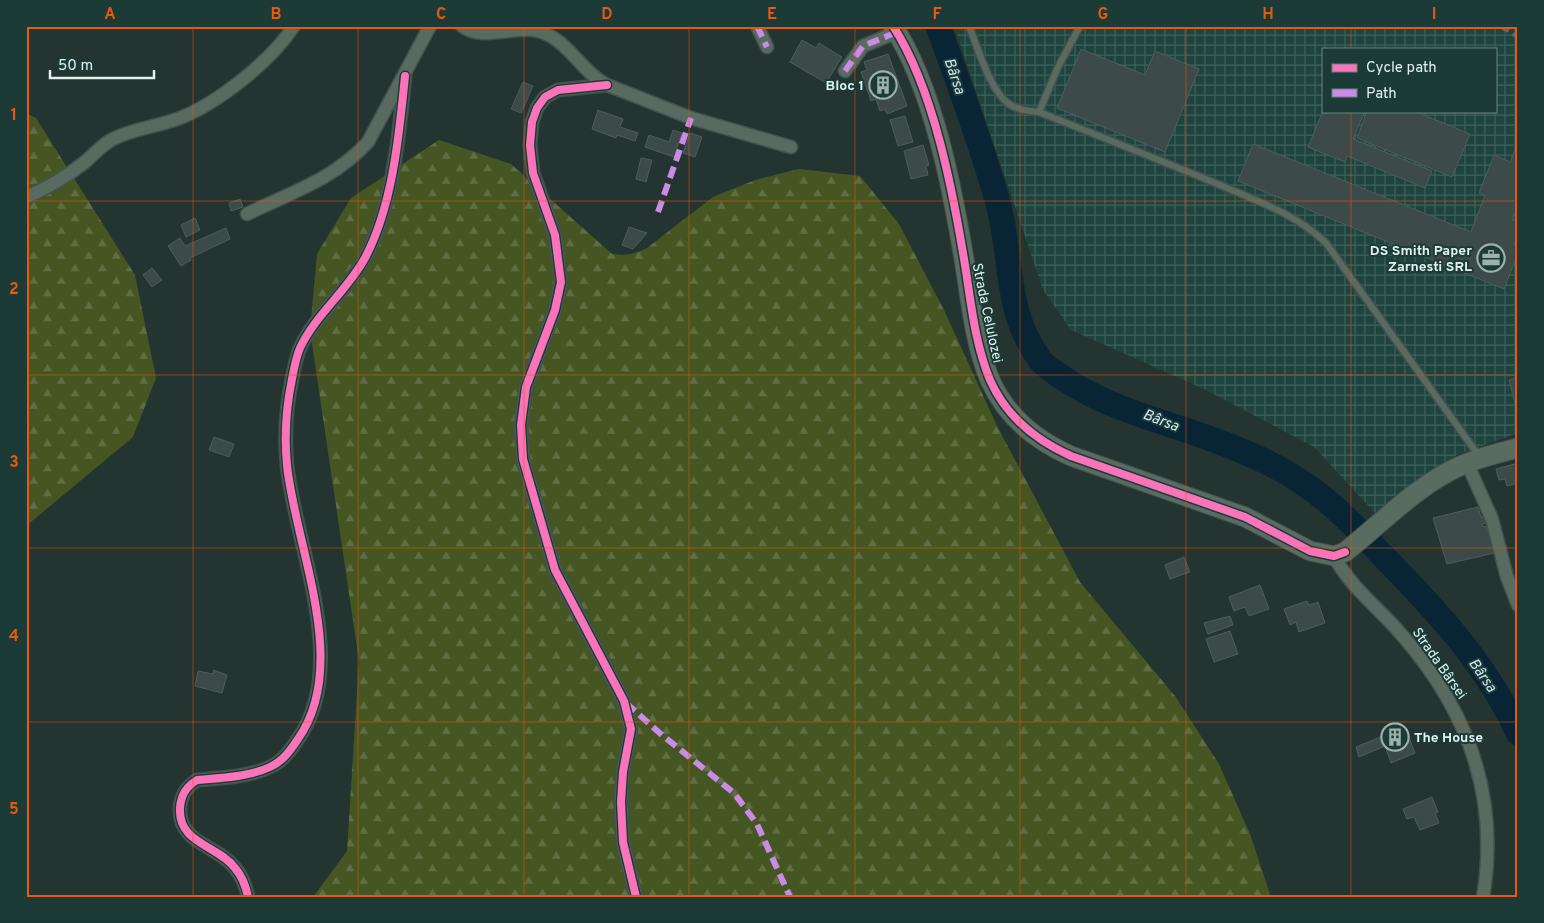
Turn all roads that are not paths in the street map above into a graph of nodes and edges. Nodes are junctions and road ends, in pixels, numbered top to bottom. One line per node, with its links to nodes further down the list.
1 (294, 26): 14 (street)
2 (430, 26): 10 (street)
3 (462, 26): 11 (street)
4 (757, 26): 8 (street)
5 (969, 26): 12 (lane)
6 (1080, 26): 12 (lane)
7 (895, 28): 9 (street); 18 (street, Strada Celulozei)
8 (767, 47)
9 (845, 71)
10 (405, 76): 15 (street); 20 (street)
11 (607, 85): 13 (street); 21 (street)
12 (1039, 112): 17 (lane)
13 (791, 147)
14 (26, 197)
15 (247, 214)
16 (1518, 448): 17 (street)
17 (1474, 460): 18 (street); 19 (street)
18 (1339, 554): 22 (street, Strada Bârsei)
19 (1518, 605)
20 (248, 897)
21 (636, 897)
22 (1483, 897)

